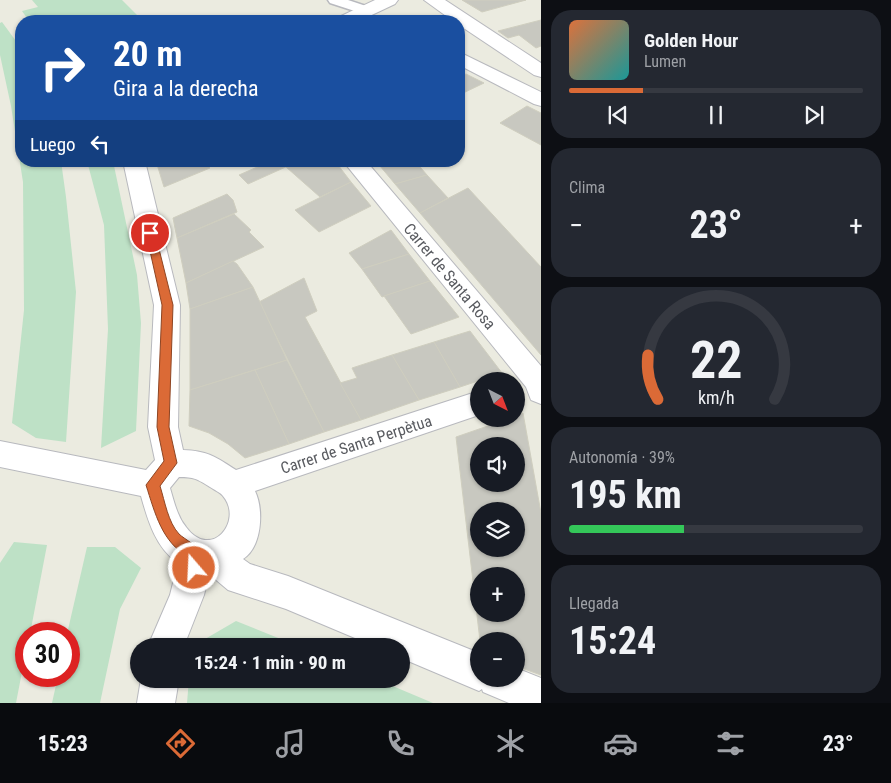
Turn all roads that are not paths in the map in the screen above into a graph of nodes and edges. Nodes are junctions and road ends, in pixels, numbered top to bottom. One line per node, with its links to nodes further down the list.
1 (334, 0): 4 (street)
2 (389, 0): 4 (street)
3 (433, 0): 7 (street)
4 (367, 10): 5 (street); 6 (street)
5 (357, 15)
6 (377, 15)
7 (457, 15)
8 (465, 20): 10 (street)
9 (465, 61): 11 (street)
10 (539, 67)
11 (541, 100)
12 (135, 167): 17 (street)
13 (359, 167): 14 (street, Carrer de Santa Rosa)
14 (534, 387)
15 (470, 406): 18 (street, Carrer de Santa Perpètua)
16 (0, 454): 17 (street)
17 (162, 474): 18 (street); 19 (street)
18 (233, 485): 19 (street)
19 (206, 555): 20 (street); 21 (street)
20 (169, 638)
21 (470, 668)
22 (516, 687): 24 (street)
23 (158, 688): 25 (street)
24 (541, 697)
25 (156, 703)

